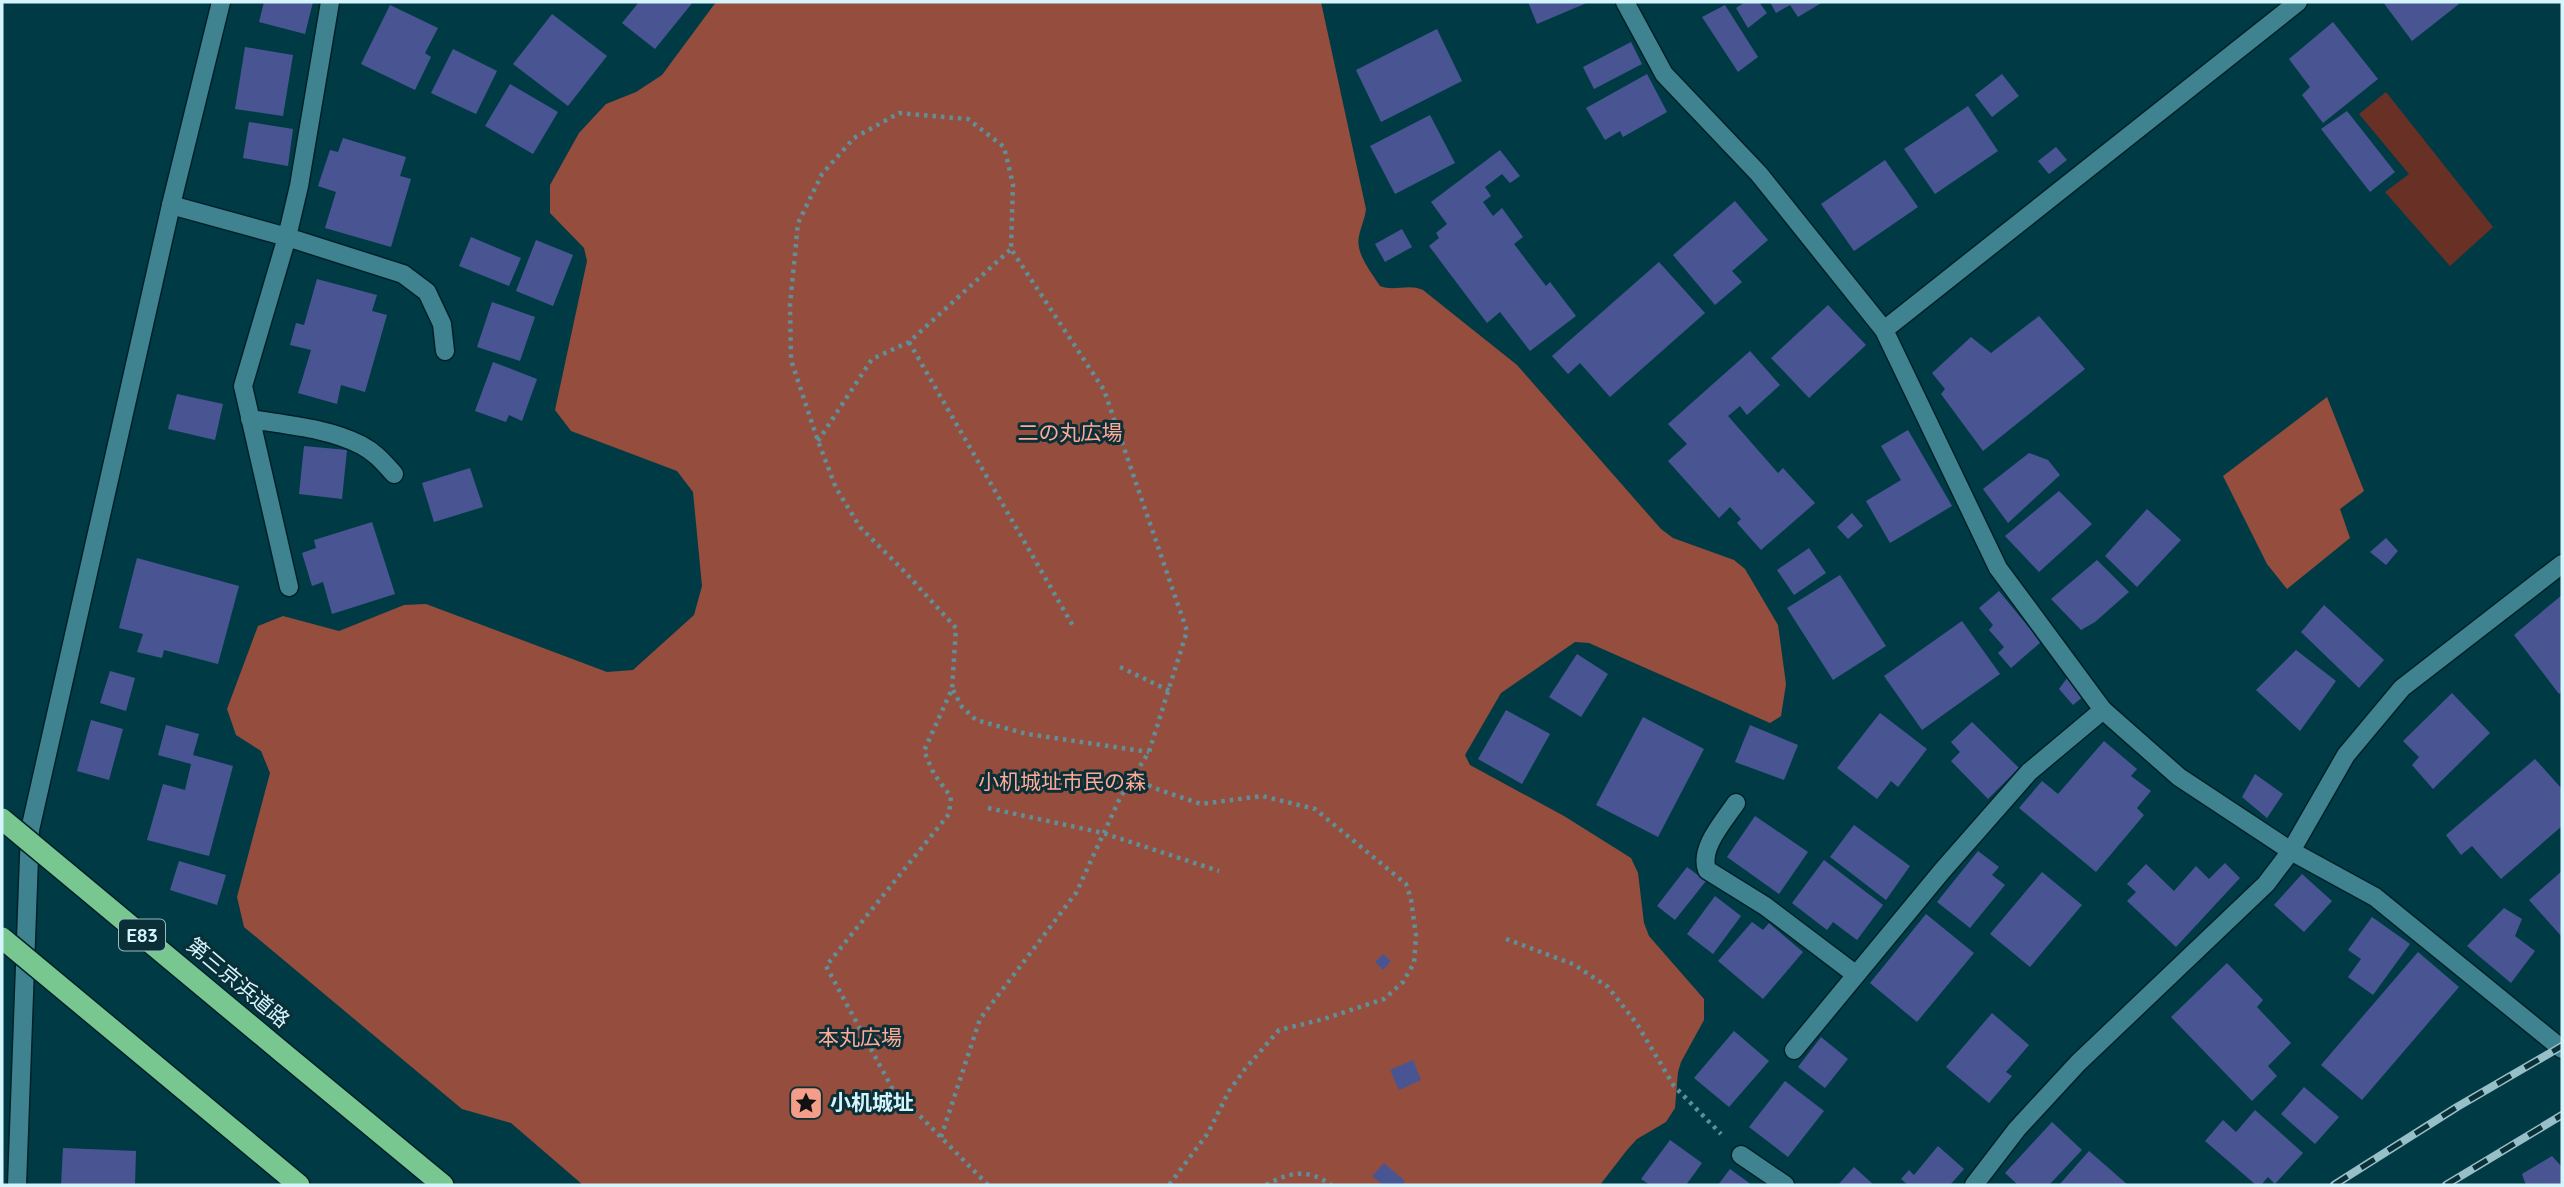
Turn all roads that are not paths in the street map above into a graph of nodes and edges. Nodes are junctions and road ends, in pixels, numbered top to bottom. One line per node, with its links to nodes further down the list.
1 (221, 2): 5 (street)
2 (330, 2): 6 (street)
3 (1625, 2): 7 (street)
4 (2298, 2): 7 (street)
5 (171, 205): 6 (street); 22 (street)
6 (287, 237): 8 (street); 9 (street)
7 (1884, 330): 13 (street)
8 (445, 351)
9 (250, 419): 10 (street); 12 (street)
10 (394, 474)
11 (2562, 564): 16 (street)
12 (289, 587)
13 (2104, 710): 16 (street); 18 (street)
14 (1736, 803): 18 (street)
15 (2, 819): 24 (highway, 第三京浜道路 / E83, bridge)
16 (2291, 851): 19 (street); 26 (street)
17 (2, 938): 23 (highway, bridge)
18 (1855, 974): 20 (street)
19 (2562, 1049)
20 (1794, 1050)
21 (1741, 1155): 25 (street)
22 (17, 1185)
23 (299, 1185)
24 (443, 1185)
25 (1784, 1185)
26 (1974, 1185)

